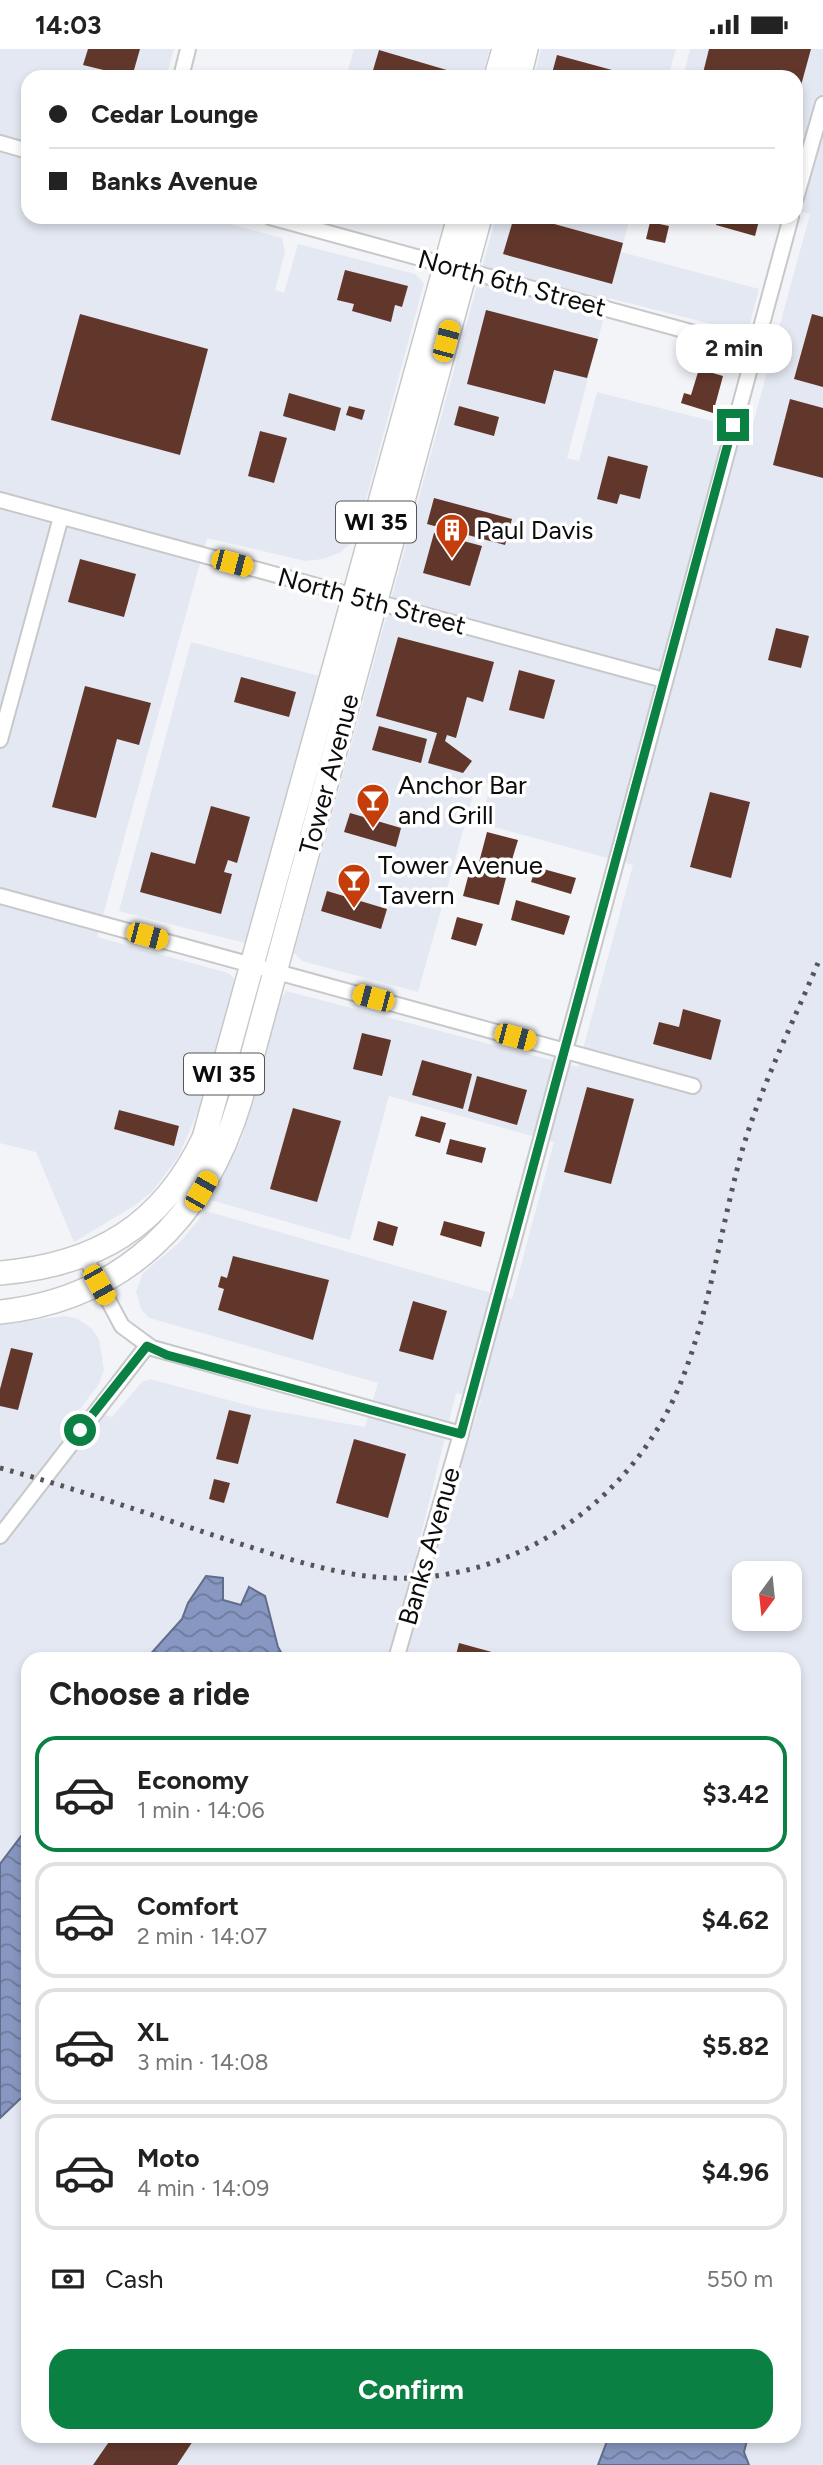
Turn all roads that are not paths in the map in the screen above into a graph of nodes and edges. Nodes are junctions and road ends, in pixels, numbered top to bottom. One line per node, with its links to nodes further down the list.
1 (188, 49): 4 (street)
2 (504, 49): 5 (main road)
3 (526, 49): 6 (main road)
4 (183, 70)
5 (498, 70)
6 (521, 70)
7 (823, 104): 10 (street)
8 (0, 143): 9 (street)
9 (21, 149)
10 (803, 174)
11 (296, 224): 15 (street, North 6th Street)
12 (458, 224): 15 (main road, Tower Avenue / WI 35)
13 (477, 224): 15 (main road, Tower Avenue / WI 35)
14 (789, 224): 16 (street, Banks Avenue)
15 (456, 267): 16 (street, North 6th Street); 19 (main road, Tower Avenue / WI 35)
16 (753, 349): 20 (street, Banks Avenue)
17 (0, 500): 18 (street, North 5th Street)
18 (61, 516): 19 (street, North 5th Street); 21 (street)
19 (366, 599): 20 (street, North 5th Street); 23 (main road, Tower Avenue / WI 35)
20 (664, 680): 24 (street, Banks Avenue)
21 (0, 740)
22 (0, 896): 23 (street)
23 (264, 968): 24 (street); 26 (main road, Tower Avenue / WI 35); 28 (main road, Tower Avenue / WI 35)
24 (563, 1050): 25 (street); 31 (street, Banks Avenue)
25 (693, 1086)
26 (84, 1255): 27 (main road, WI 35); 28 (street)
27 (0, 1273)
28 (99, 1285): 29 (main road, WI 35); 30 (street)
29 (0, 1312)
30 (147, 1346): 31 (street); 32 (street)
31 (461, 1434): 33 (street, Banks Avenue)
32 (0, 1536)
33 (398, 1652)

